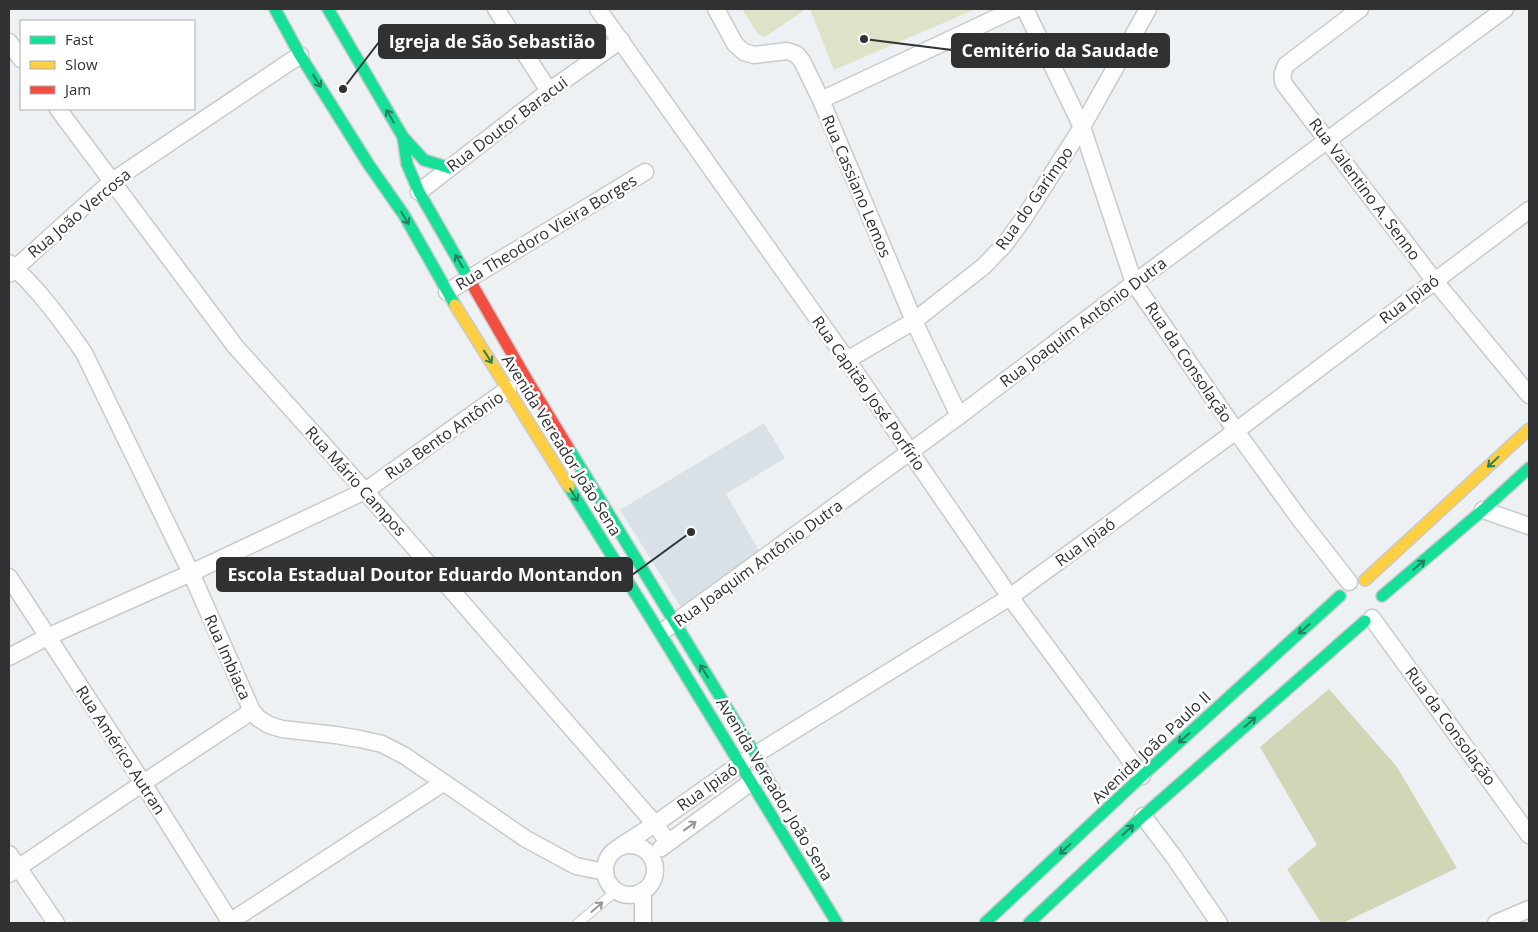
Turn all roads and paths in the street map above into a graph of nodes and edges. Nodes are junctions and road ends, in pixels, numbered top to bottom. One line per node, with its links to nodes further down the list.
1 (275, 9): 13 (main road, Avenida Vereador João Sena)
2 (328, 9): 19 (main road, Avenida Vereador João Sena, one-way to 2)
3 (496, 9): 15 (street)
4 (598, 9): 11 (street, Rua Capitão José Porfírio)
5 (716, 9): 16 (street, Rua Cassiano Lemos)
6 (1015, 9): 16 (street)
7 (1025, 9): 18 (street, Rua da Consolação)
8 (1148, 9): 18 (street, Rua do Garimpo)
9 (1360, 9): 20 (street, Rua Valentino A. Senno)
10 (1505, 9): 20 (street, Rua Joaquim Antônio Dutra)
11 (621, 40): 15 (street, Rua Doutor Baracui); 34 (street, Rua Capitão José Porfírio)
12 (9, 42): 14 (street)
13 (300, 55): 22 (main road, Avenida Vereador João Sena, one-way to 22); 25 (street, Rua João Vercosa)
14 (20, 58)
15 (549, 91): 23 (street, Rua Doutor Baracui)
16 (821, 100): 33 (street, Rua Cassiano Lemos)
17 (59, 110): 25 (street, Rua Mário Campos)
18 (1082, 127): 31 (street, Rua da Consolação); 33 (street, Rua do Garimpo)
19 (403, 137): 21 (main road, Avenida Vereador João Sena); 23 (main road)
20 (1328, 139): 30 (street, Rua Valentino A. Senno); 31 (street, Rua Joaquim Antônio Dutra)
21 (408, 164): 22 (main road); 26 (main road, Avenida Vereador João Sena)
22 (368, 165): 32 (main road, Avenida Vereador João Sena, one-way to 32)
23 (450, 168): 26 (street, Rua Doutor Baracui)
24 (645, 172): 29 (street, Rua Theodoro Vieira Borges)
25 (112, 182): 28 (street, Rua João Vercosa); 42 (street, Rua Mário Campos)
26 (419, 192): 29 (main road, Avenida Vereador João Sena, one-way to 26)
27 (1529, 210): 30 (street, Rua Ipiaó)
28 (11, 268): 45 (street, Rua Imbiaca)
29 (469, 279): 32 (street, Rua Theodoro Vieira Borges); 50 (main road, Avenida Vereador João Sena)
30 (1434, 280): 36 (street, Rua Valentino A. Senno); 39 (street, Rua Ipiaó)
31 (1134, 283): 37 (street, Rua Joaquim Antônio Dutra); 39 (street, Rua da Consolação)
32 (447, 292): 35 (main road, Avenida Vereador João Sena, one-way to 35)
33 (914, 321): 34 (street, Rua do Garimpo); 37 (street, Rua Cassiano Lemos)
34 (847, 360): 40 (street, Rua Capitão José Porfírio)
35 (508, 389): 42 (street, Rua Bento Antônio); 51 (main road, Avenida Vereador João Sena, one-way to 51)
36 (1529, 394)
37 (959, 416): 40 (street, Rua Joaquim Antônio Dutra)
38 (1529, 429): 47 (main road, Avenida João Paulo II, one-way to 47)
39 (1236, 431): 47 (street, Rua da Consolação); 48 (street, Rua Ipiaó)
40 (910, 452): 48 (street, Rua Capitão José Porfírio); 50 (street, Rua Joaquim Antônio Dutra)
41 (1529, 468): 43 (main road)
42 (365, 491): 45 (street, Rua Bento Antônio); 63 (street, Rua Mário Campos)
43 (1483, 510): 44 (street); 49 (main road, one-way to 43)
44 (1529, 526)
45 (191, 573): 52 (street, Rua Bento Antônio); 54 (street, Rua Imbiaca)
46 (9, 577): 52 (street, Rua Américo Autran)
47 (1351, 586): 49 (main road); 49 (main road); 57 (main road, Avenida João Paulo II, one-way to 57)
48 (1010, 597): 55 (street, Rua Ipiaó); 57 (street, Rua Capitão José Porfírio)
49 (1376, 610): 62 (main road, one-way to 49); 64 (street, Rua da Consolação)
50 (675, 624): 51 (street, Rua Joaquim Antônio Dutra); 55 (main road, Avenida Vereador João Sena, one-way to 50)
51 (660, 633): 56 (main road, Avenida Vereador João Sena)
52 (47, 637): 53 (street, Rua Bento Antônio); 59 (street, Rua Américo Autran)
53 (9, 657)
54 (252, 711): 59 (street); 60 (street, Rua Imbiaca)
55 (755, 754): 56 (street, Rua Ipiaó); 58 (main road, Avenida Vereador João Sena)
56 (740, 764): 58 (main road, Avenida Vereador João Sena); 63 (street, Rua Ipiaó)
57 (1142, 776): 73 (main road, Avenida João Paulo II, one-way to 73)
58 (757, 777): 61 (main road, Avenida Vereador João Sena); 65 (street, Rua Ipiaó, one-way to 58); 78 (main road, Avenida Vereador João Sena)
59 (143, 783): 68 (street); 75 (street, Rua Américo Autran)
60 (443, 783): 69 (street, Rua Imbiaca); 75 (street)
61 (784, 806)
62 (1143, 816): 79 (main road, one-way to 62); 80 (street)
63 (655, 824): 65 (street, Rua Mário Campos); 66 (street, Rua Ipiaó)
64 (1529, 835)
65 (668, 842): 67 (street, Rua Ipiaó)
66 (620, 846): 67 (street); 69 (street, Rua Ipiaó)
67 (651, 855): 71 (street)
68 (12, 865): 74 (street)
69 (605, 872): 70 (street)
70 (616, 891): 71 (street); 76 (lane, one-way to 70)
71 (644, 891): 77 (street)
72 (1529, 909): 81 (street)
73 (993, 921)
74 (56, 923)
75 (230, 923)
76 (578, 923)
77 (643, 923)
78 (837, 923)
79 (1029, 923)
80 (1219, 923)
81 (1496, 923)

